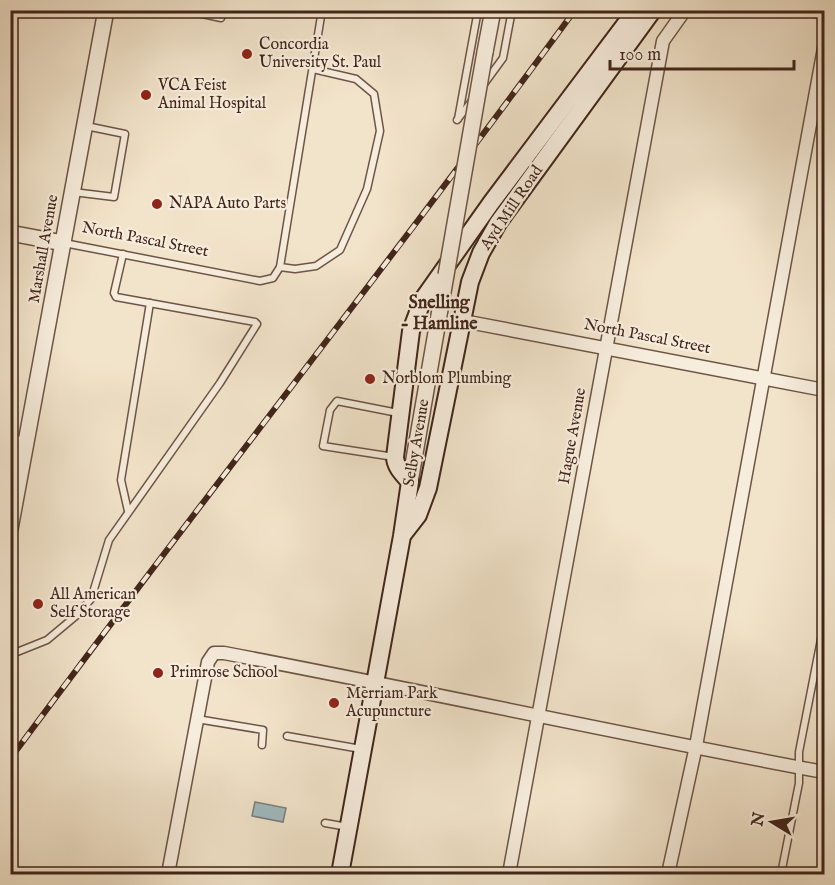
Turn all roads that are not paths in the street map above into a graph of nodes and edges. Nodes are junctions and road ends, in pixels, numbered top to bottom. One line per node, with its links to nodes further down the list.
1 (106, 10): 15 (street, Marshall Avenue)
2 (184, 10): 3 (lane)
3 (222, 10)
4 (322, 10): 14 (lane)
5 (477, 10): 7 (lane)
6 (493, 10): 30 (street, Selby Avenue, bridge)
7 (512, 10)
8 (636, 10): 26 (main road, Ayd Mill Road)
9 (653, 10): 22 (main road, Ayd Mill Road)
10 (685, 10): 23 (street, Hague Avenue)
11 (811, 10): 12 (street)
12 (825, 13)
13 (825, 48): 24 (street)
14 (313, 69): 20 (lane); 20 (lane)
15 (85, 126): 16 (street, Marshall Avenue); 16 (lane)
16 (73, 192): 18 (street, Marshall Avenue)
17 (10, 233): 18 (street, North Pascal Street)
18 (63, 243): 19 (lane, North Pascal Street); 28 (street, Marshall Avenue)
19 (123, 254): 20 (lane, North Pascal Street); 21 (lane)
20 (280, 267)
21 (150, 303): 31 (lane); 31 (lane)
22 (463, 321): 23 (street, North Pascal Street); 33 (main road, Ayd Mill Road)
23 (606, 347): 24 (street, North Pascal Street); 37 (street, Hague Avenue)
24 (764, 379): 25 (street, North Pascal Street); 41 (street)
25 (825, 390)
26 (399, 413): 29 (main road, Ayd Mill Road); 29 (lane)
27 (10, 438): 28 (lane)
28 (27, 441): 32 (street, Marshall Avenue)
29 (394, 457): 30 (main road)
30 (410, 482): 33 (main road, Selby Avenue)
31 (128, 511): 35 (lane)
32 (10, 529)
33 (402, 536): 36 (main road, Selby Avenue)
34 (825, 624): 43 (lane)
35 (10, 652)
36 (375, 682): 37 (street); 38 (street); 42 (main road, Selby Avenue)
37 (538, 716): 41 (street); 49 (street, Hague Avenue)
38 (197, 718): 40 (lane); 47 (street)
39 (287, 736): 42 (lane)
40 (262, 745)
41 (696, 746): 43 (street); 50 (street)
42 (363, 749): 46 (main road, Selby Avenue)
43 (800, 767): 44 (street); 51 (lane)
44 (825, 772)
45 (325, 823): 46 (lane)
46 (349, 827): 48 (main road, Selby Avenue)
47 (168, 874)
48 (340, 874)
49 (509, 874)
50 (668, 874)
51 (781, 874)

